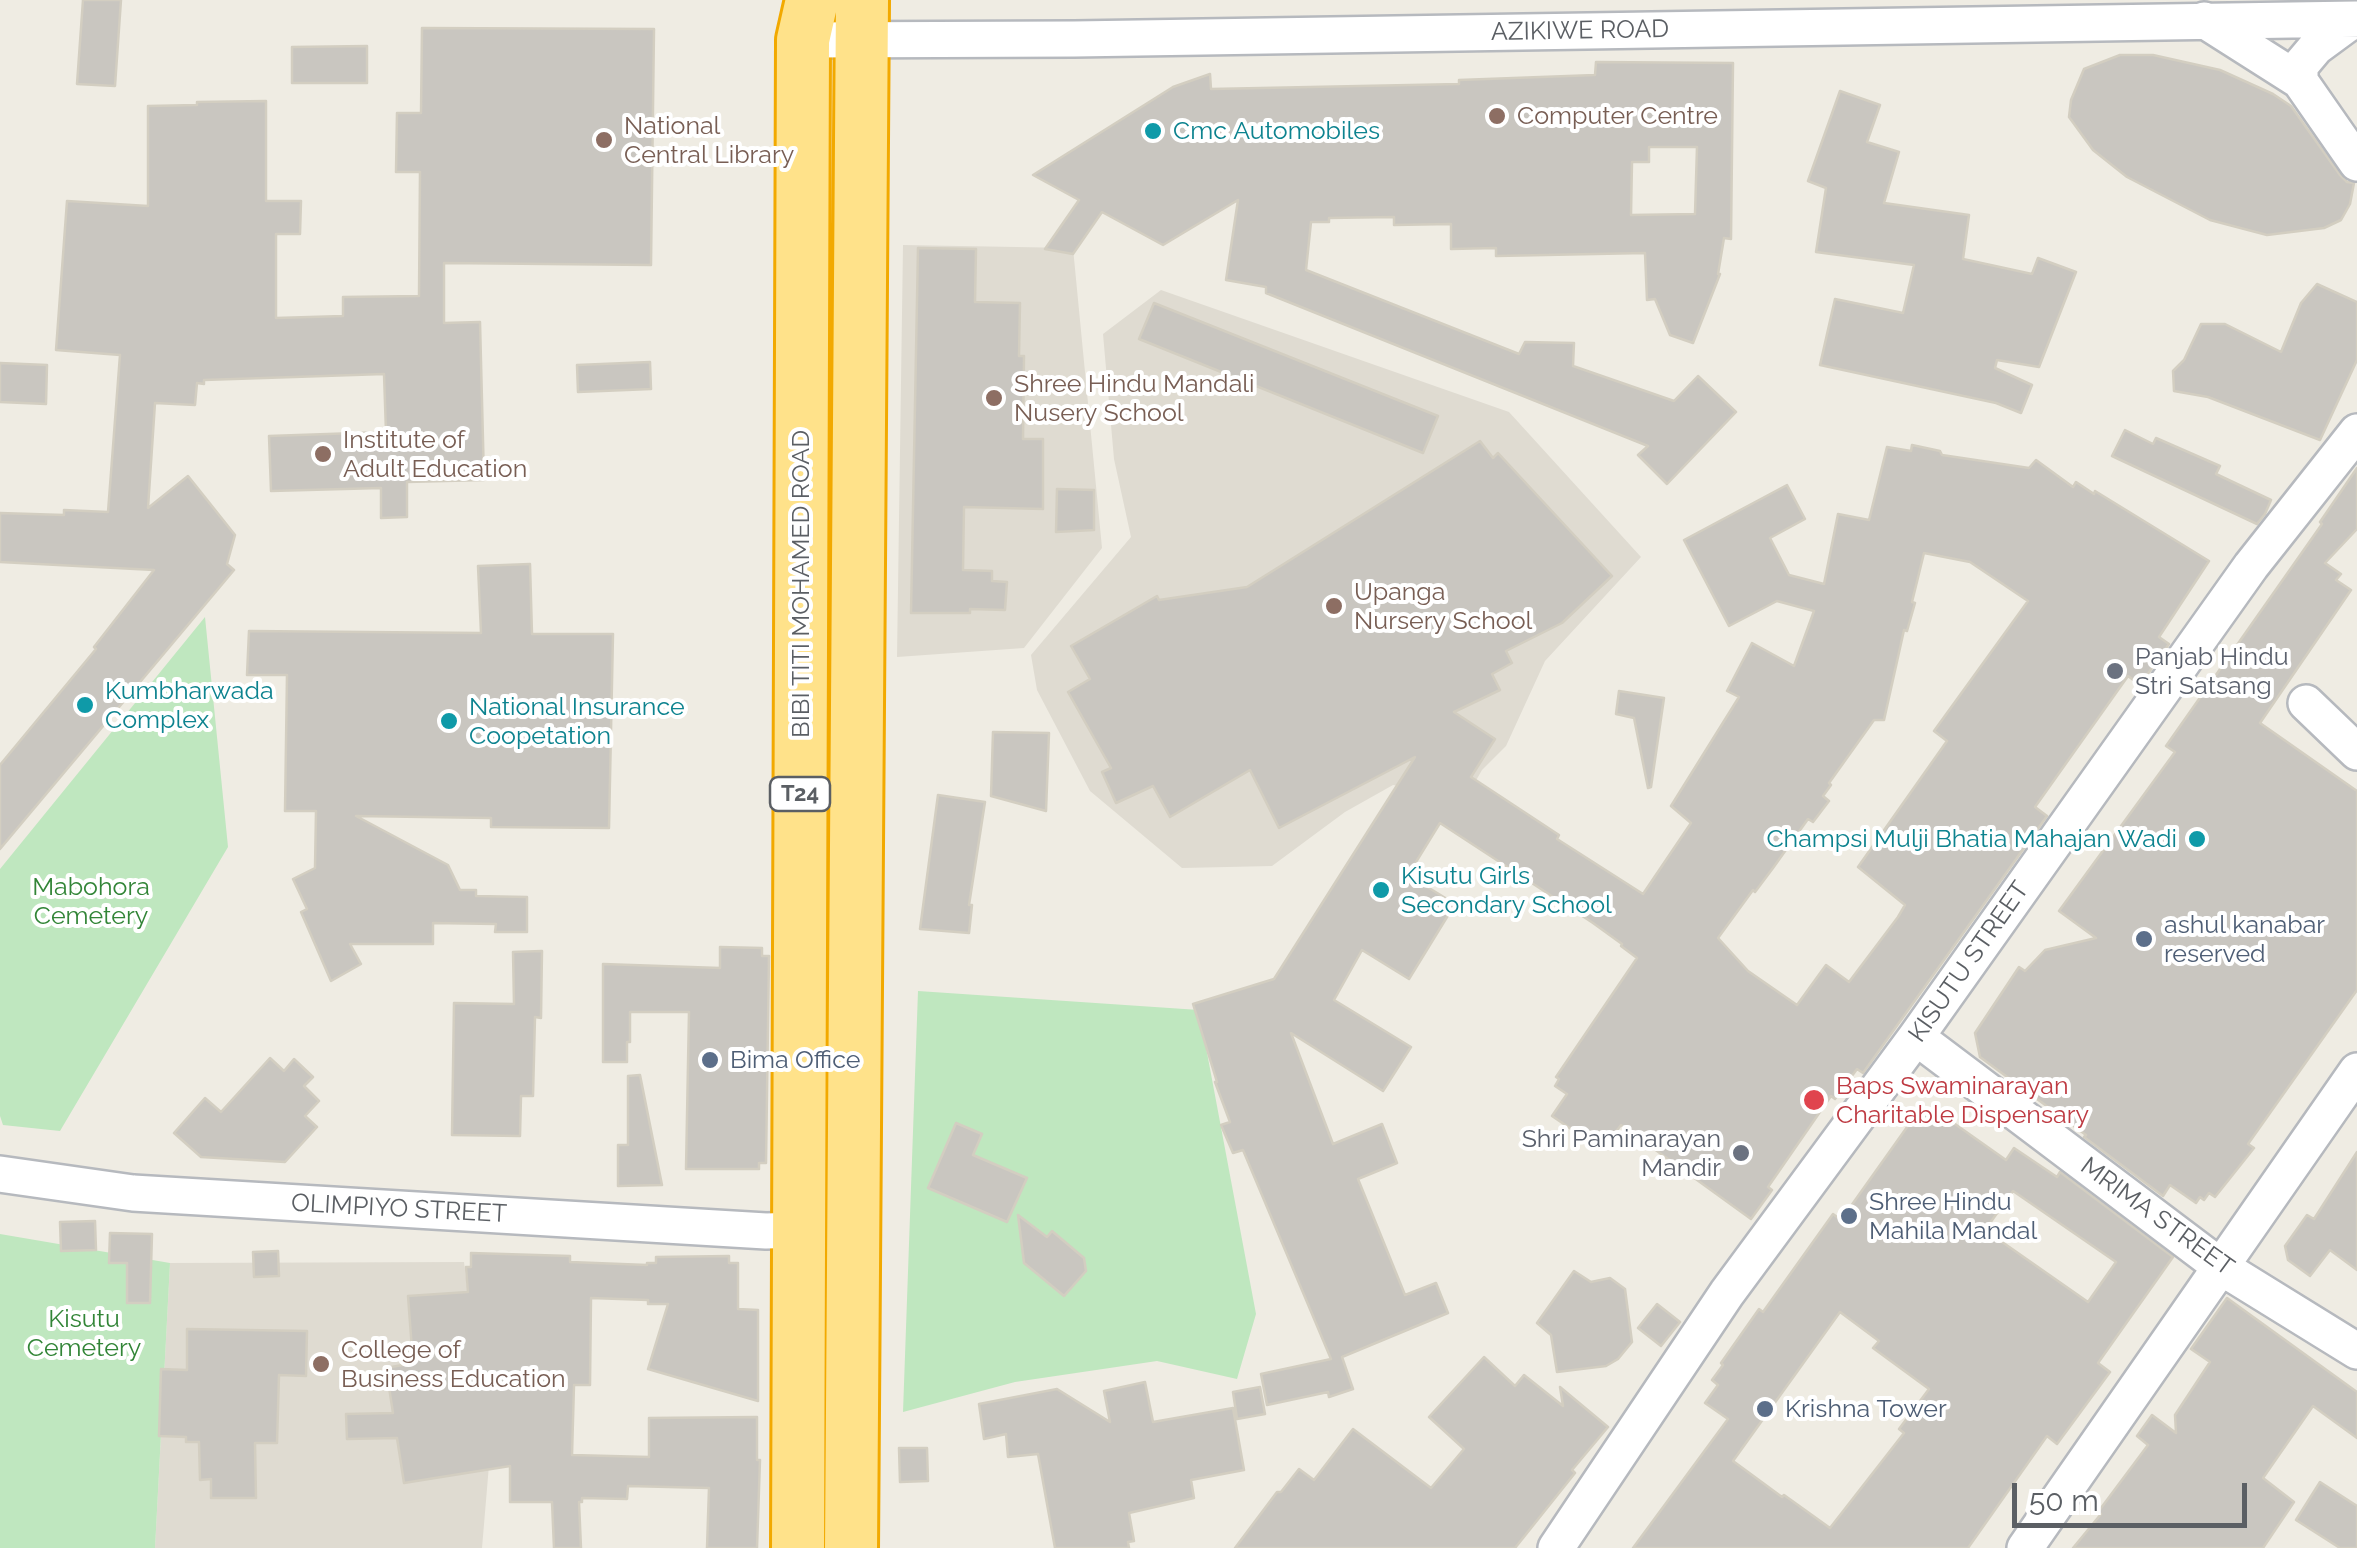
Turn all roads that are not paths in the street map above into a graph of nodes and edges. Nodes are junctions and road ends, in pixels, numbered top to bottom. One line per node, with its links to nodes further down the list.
1 (2194, 11): 3 (street, AZIKIWE ROAD); 4 (street, AZIKIWE ROAD); 5 (street)
2 (807, 20): 3 (street, AZIKIWE ROAD); 13 (highway, BIBI TITI MOHAMED ROAD / T24)
3 (862, 20): 17 (highway, T24)
4 (2355, 20): 5 (street)
5 (2300, 81): 6 (street)
6 (2357, 163)
7 (2357, 432): 10 (street, KISUTU STREET)
8 (2306, 703): 9 (street)
9 (2357, 752)
10 (1916, 1037): 14 (street, MRIMA STREET); 18 (street, KISUTU STREET)
11 (2357, 1072): 14 (street)
12 (0, 1174): 13 (street, OLIMPIYO STREET)
13 (799, 1230): 16 (highway, BIBI TITI MOHAMED ROAD / T24)
14 (2221, 1267): 15 (street, MRIMA STREET); 19 (street)
15 (2357, 1351)
16 (798, 1548)
17 (851, 1548)
18 (1556, 1548)
19 (2025, 1548)

